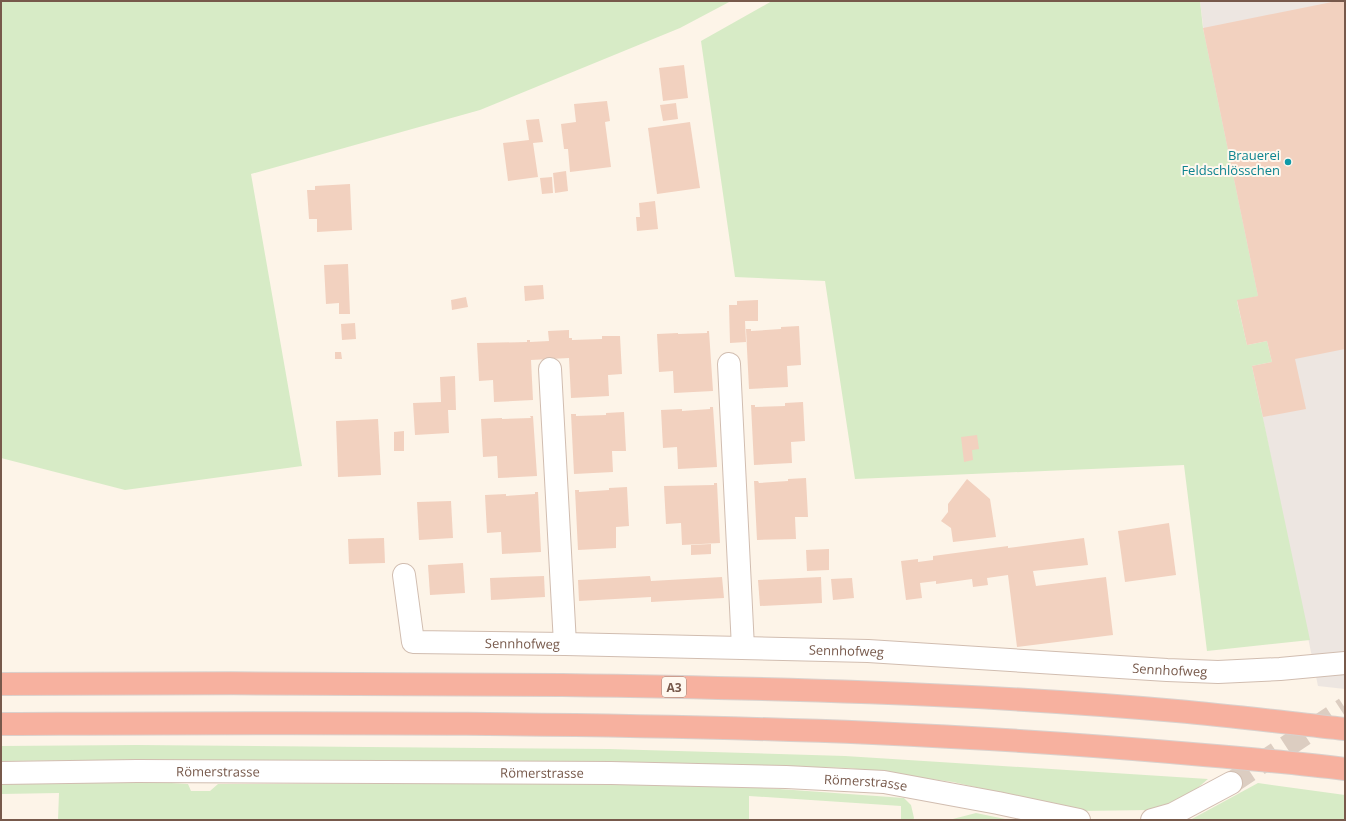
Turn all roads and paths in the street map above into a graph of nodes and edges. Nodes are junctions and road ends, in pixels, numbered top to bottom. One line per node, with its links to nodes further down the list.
1 (729, 364): 5 (street)
2 (550, 369): 4 (street)
3 (404, 575): 4 (street, Sennhofweg)
4 (565, 644): 5 (street, Sennhofweg)
5 (743, 648): 6 (street, Sennhofweg)
6 (1345, 663)
7 (1, 684): 9 (highway, A3)
8 (1, 724): 10 (highway)
9 (1345, 729)
10 (1345, 769)
11 (1, 773): 13 (street, Römerstrasse)
12 (1231, 783): 14 (street)
13 (1079, 820)
14 (1152, 820)

